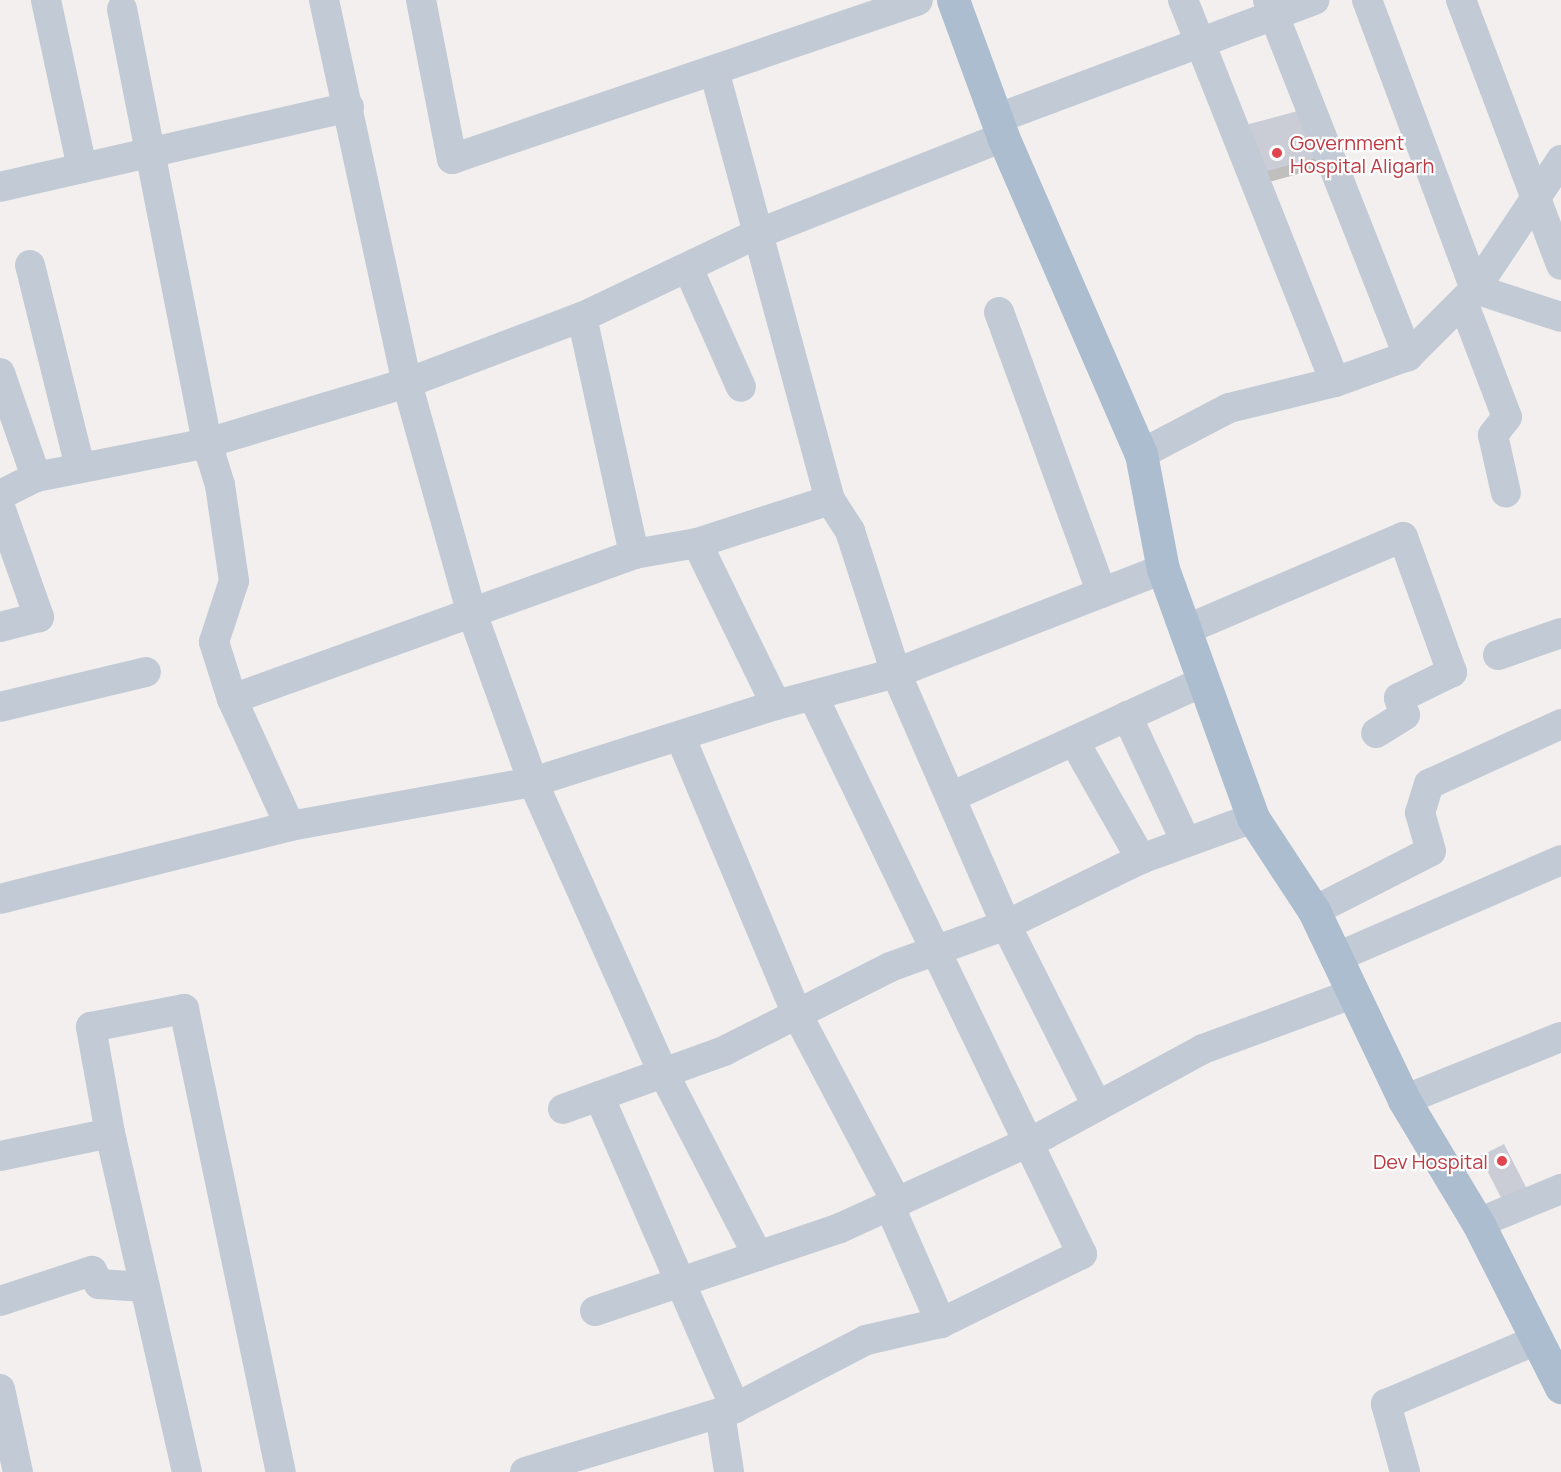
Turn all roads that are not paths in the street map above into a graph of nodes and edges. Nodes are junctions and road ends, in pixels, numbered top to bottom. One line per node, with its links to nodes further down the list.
1 (46, 0): 18 (street)
2 (324, 0): 14 (street)
3 (421, 0): 13 (street)
4 (918, 0): 13 (street)
5 (953, 0): 15 (main road)
6 (1183, 0): 12 (street)
7 (1315, 0): 10 (street)
8 (1367, 0): 25 (street)
9 (1461, 0): 20 (street)
10 (1271, 8): 12 (street); 29 (street)
11 (122, 9): 16 (street)
12 (1200, 43): 15 (street); 31 (street)
13 (714, 70): 21 (street)
14 (349, 107): 16 (street); 32 (street)
15 (1000, 128): 21 (street); 35 (main road)
16 (150, 153): 18 (street); 34 (street)
17 (1561, 160): 20 (street)
18 (82, 168): 19 (street)
19 (0, 187)
20 (1535, 197): 23 (street); 25 (street)
21 (757, 234): 24 (street); 40 (street)
22 (30, 265): 36 (street)
23 (1561, 265)
24 (688, 268): 27 (street); 33 (street)
25 (1469, 296): 28 (street); 29 (street); 38 (street)
26 (999, 312): 45 (street)
27 (582, 316): 32 (street); 43 (street)
28 (1561, 317)
29 (1408, 356): 31 (street)
30 (0, 373): 37 (street)
31 (1335, 382): 35 (street)
32 (407, 383): 34 (street); 46 (street)
33 (741, 387)
34 (207, 443): 36 (street); 55 (street)
35 (1141, 454): 44 (main road)
36 (80, 467): 37 (street)
37 (36, 477): 39 (street)
38 (1506, 494)
39 (0, 495)
40 (830, 500): 42 (street); 52 (street)
41 (0, 507): 47 (street)
42 (697, 543): 43 (street); 56 (street)
43 (634, 554): 46 (street)
44 (1163, 569): 45 (street); 48 (main road)
45 (1102, 593): 52 (street)
46 (471, 610): 55 (street); 63 (street)
47 (0, 627)
48 (1185, 630): 53 (main road); 60 (street)
49 (1561, 633): 50 (street)
50 (1498, 655)
51 (146, 672): 57 (street)
52 (896, 673): 54 (street); 64 (street)
53 (1204, 681): 58 (street); 65 (main road)
54 (813, 696): 56 (street); 73 (street)
55 (232, 699): 66 (street)
56 (776, 705): 61 (street)
57 (0, 707)
58 (1127, 716): 62 (street); 67 (street)
59 (1561, 724): 71 (street)
60 (1376, 733)
61 (680, 736): 63 (street); 76 (street)
62 (1074, 741): 64 (street); 68 (street)
63 (533, 782): 66 (street); 78 (street)
64 (951, 797): 72 (street)
65 (1253, 818): 67 (street); 71 (main road)
66 (290, 826): 70 (street)
67 (1186, 842): 68 (street)
68 (1141, 859): 72 (street)
69 (1561, 860): 74 (street)
70 (0, 899)
71 (1314, 911): 74 (main road)
72 (1006, 925): 73 (street); 81 (street)
73 (934, 951): 76 (street); 84 (street)
74 (1335, 958): 75 (main road)
75 (1354, 993): 80 (main road); 81 (street)
76 (797, 1014): 78 (street); 87 (street)
77 (1561, 1037): 80 (street)
78 (663, 1072): 79 (street); 89 (street)
79 (599, 1096): 82 (street); 90 (street)
80 (1404, 1100): 88 (main road)
81 (1097, 1106): 84 (street)
82 (563, 1109)
83 (110, 1133): 85 (street); 91 (street); 102 (street)
84 (1028, 1142): 87 (street); 94 (street)
85 (0, 1156)
86 (1561, 1189): 88 (street)
87 (893, 1205): 89 (street); 94 (street)
88 (1478, 1223): 95 (main road)
89 (758, 1256): 90 (street)
90 (680, 1282): 93 (street); 98 (street)
91 (145, 1287): 92 (street); 101 (street)
92 (0, 1301)
93 (595, 1311)
94 (941, 1323): 98 (street)
95 (1537, 1340): 96 (main road); 105 (street)
96 (1561, 1387)
97 (0, 1389): 100 (street)
98 (727, 1411): 99 (street); 104 (street)
99 (601, 1461): 103 (street)
100 (18, 1472)
101 (187, 1472)
102 (281, 1472)
103 (525, 1472)
104 (729, 1472)
105 (1405, 1472)

